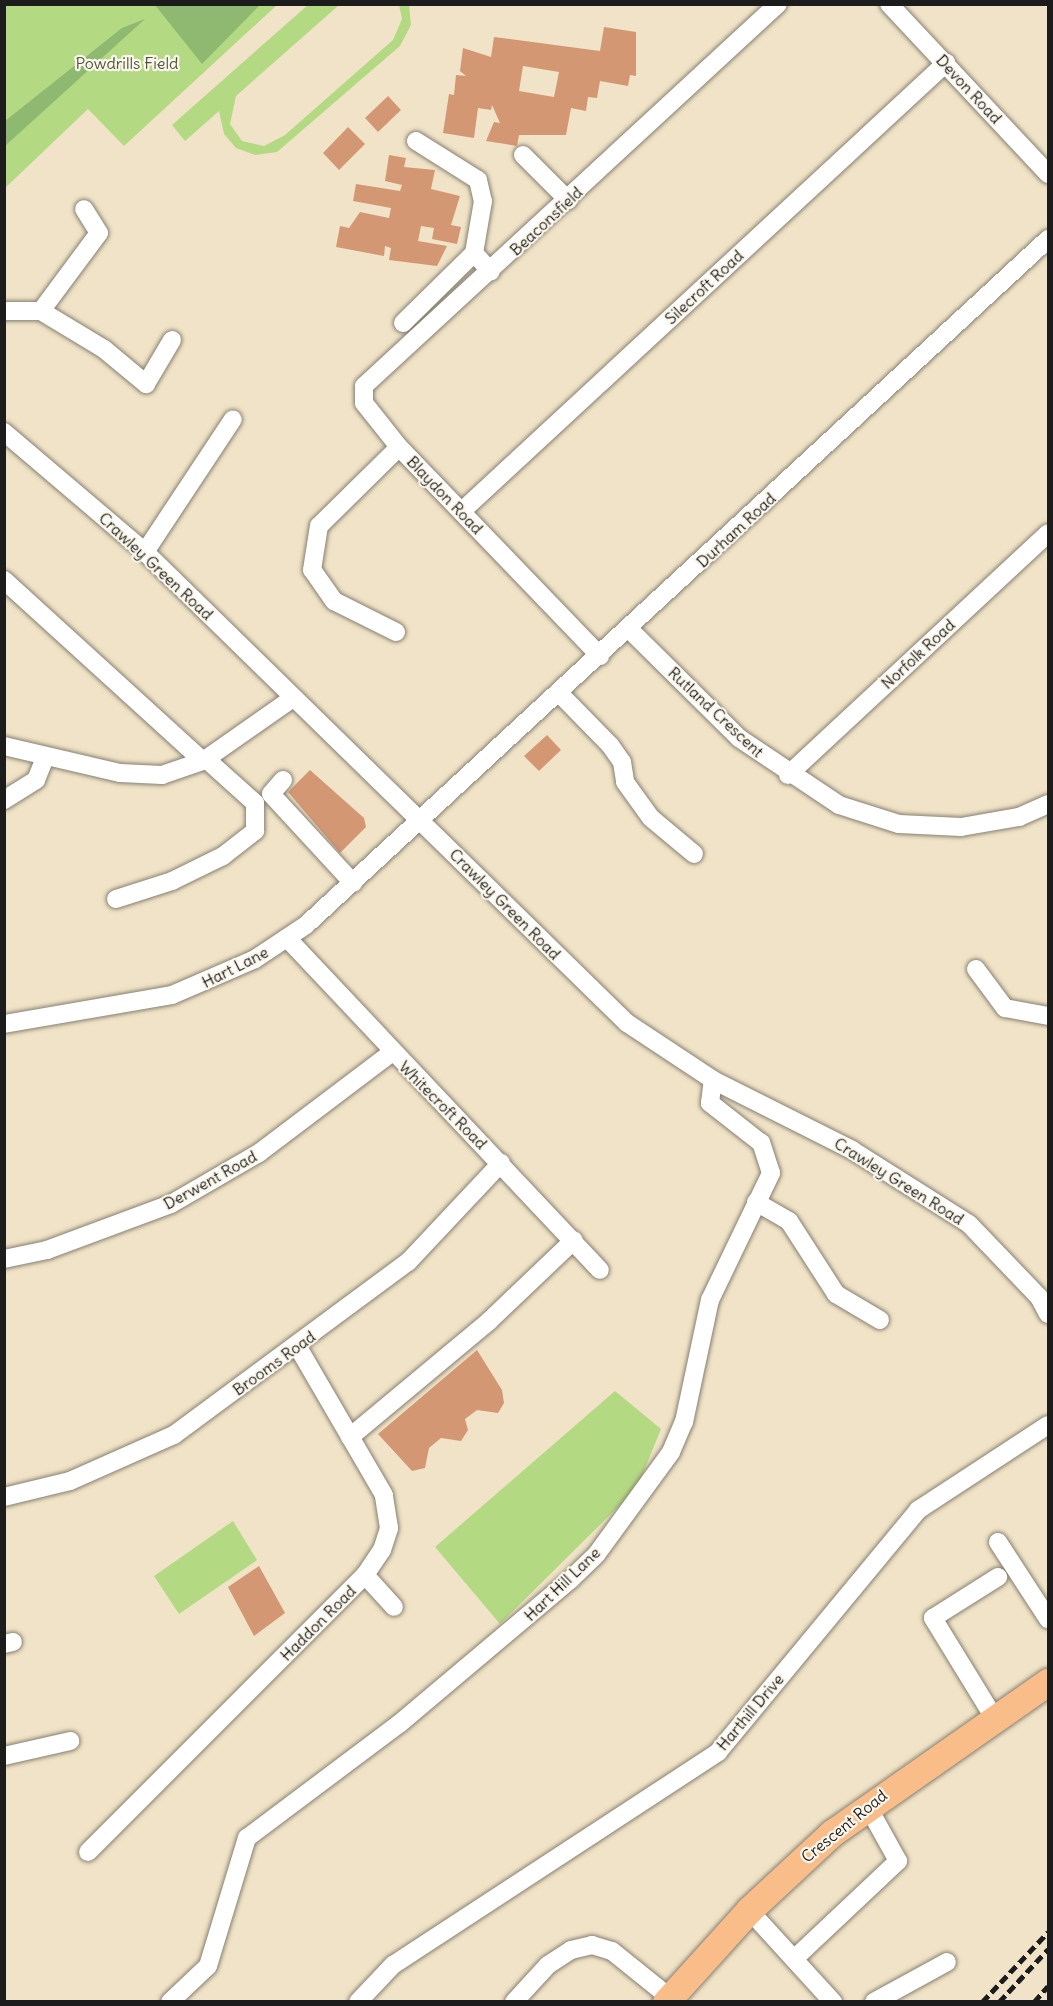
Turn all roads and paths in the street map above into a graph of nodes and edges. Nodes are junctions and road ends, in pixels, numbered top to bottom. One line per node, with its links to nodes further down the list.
1 (778, 4): 7 (street, Beaconsfield)
2 (889, 4): 3 (street, Devon Road)
3 (946, 63): 6 (street, Devon Road); 19 (street, Silecroft Road)
4 (416, 141): 10 (street)
5 (523, 155): 7 (street)
6 (1048, 174)
7 (568, 200): 11 (street, Beaconsfield)
8 (84, 209): 12 (street)
9 (1048, 239): 23 (street, Durham Road)
10 (474, 254): 11 (street); 14 (street)
11 (491, 272): 18 (street, Beaconsfield)
12 (41, 310): 13 (street); 15 (street)
13 (4, 311)
14 (403, 323)
15 (172, 340)
16 (233, 419): 21 (street)
17 (4, 432): 21 (street, Crawley Green Road)
18 (399, 447): 19 (street, Blaydon Road); 24 (street, Blaydon Road)
19 (462, 511): 25 (street, Blaydon Road)
20 (1048, 532): 31 (street, Norfolk Road)
21 (145, 552): 27 (street, Crawley Green Road)
22 (4, 580): 30 (street)
23 (629, 629): 25 (street, Durham Road); 31 (street, Rutland Crescent)
24 (396, 632)
25 (600, 656): 26 (street, Durham Road)
26 (560, 694): 35 (street, Durham Road); 36 (street)
27 (293, 698): 30 (street); 35 (street, Crawley Green Road)
28 (4, 746): 29 (street)
29 (45, 758): 30 (street); 33 (street)
30 (205, 760): 38 (street)
31 (788, 775): 34 (street, Rutland Crescent)
32 (283, 780): 37 (street)
33 (4, 800)
34 (1048, 804)
35 (421, 820): 37 (street, Hart Lane); 44 (street, Crawley Green Road)
36 (694, 854)
37 (353, 883): 39 (street, Hart Lane)
38 (116, 899)
39 (288, 938): 42 (street, Hart Lane); 43 (street, Whitecroft Road)
40 (976, 969): 41 (street)
41 (1048, 1016)
42 (4, 1024)
43 (391, 1053): 45 (street, Whitecroft Road); 48 (street, Derwent Road)
44 (713, 1080): 46 (street, Hart Hill Lane); 50 (street, Crawley Green Road)
45 (501, 1163): 47 (street, Whitecroft Road); 52 (street, Brooms Road)
46 (756, 1202): 51 (street); 71 (street, Hart Hill Lane)
47 (574, 1240): 49 (street, Whitecroft Road); 54 (street)
48 (4, 1259)
49 (600, 1270)
50 (1048, 1314)
51 (880, 1320)
52 (298, 1347): 54 (street, Haddon Road); 55 (street, Brooms Road)
53 (1048, 1425): 72 (street, Harthill Drive)
54 (350, 1437): 57 (street, Haddon Road)
55 (4, 1497)
56 (998, 1542): 60 (street)
57 (365, 1575): 59 (street); 66 (street, Haddon Road)
58 (998, 1577): 62 (street)
59 (394, 1607)
60 (1048, 1619)
61 (1048, 1682): 62 (highway, Crescent Road)
62 (993, 1716): 65 (highway, Crescent Road)
63 (70, 1741): 64 (street)
64 (4, 1756)
65 (867, 1805): 67 (highway, Crescent Road); 68 (street)
66 (88, 1852)
67 (749, 1910): 68 (street); 70 (highway, Crescent Road)
68 (794, 1959): 74 (street)
69 (947, 1962): 75 (street)
70 (667, 2000): 73 (street)
71 (170, 2001)
72 (357, 2001)
73 (514, 2001)
74 (834, 2001)
75 (874, 2001)

